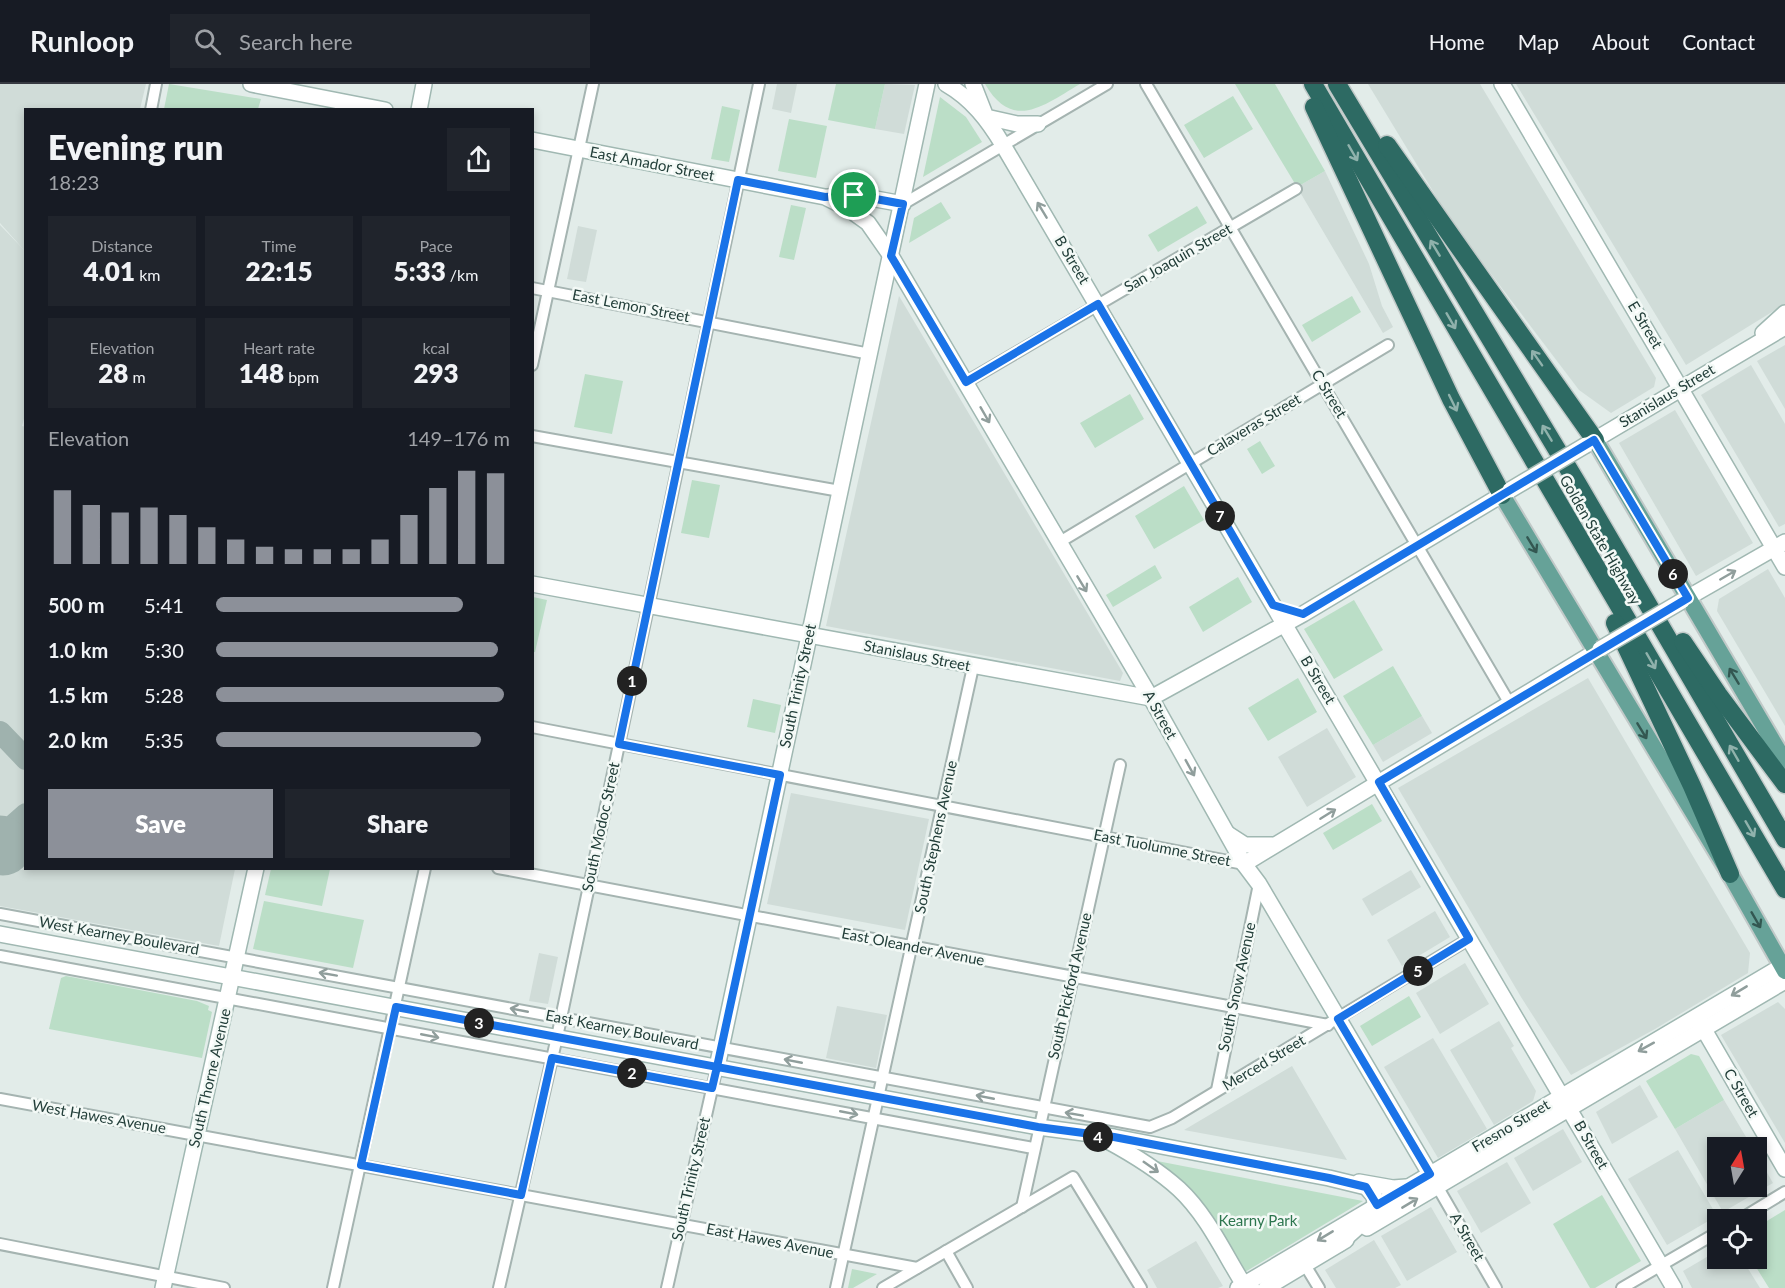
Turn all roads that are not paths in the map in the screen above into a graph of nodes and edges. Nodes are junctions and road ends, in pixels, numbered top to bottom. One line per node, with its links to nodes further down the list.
1 (156, 84): 16 (street)
2 (251, 84): 17 (main road)
3 (424, 84): 18 (main road)
4 (593, 84): 23 (street)
5 (759, 84): 24 (street, South Modoc Street)
6 (927, 84): 27 (main road, South Trinity Street)
7 (946, 84): 19 (main road, B Street)
8 (973, 84): 19 (main road)
9 (1107, 84): 20 (street)
10 (1146, 84): 28 (street, C Street)
11 (1303, 84): 51 (highway, one-way to 51)
12 (1312, 84): 52 (highway, Golden State Highway, one-way to 52)
13 (1337, 84): 49 (highway, Golden State Highway, one-way to 13)
14 (1345, 84): 46 (highway, one-way to 14)
15 (1502, 84): 44 (main road, E Street)
16 (151, 108)
17 (375, 108)
18 (419, 108)
19 (986, 117): 20 (main road); 22 (main road, B Street)
20 (1038, 124): 22 (street)
21 (534, 140): 23 (main road, East Amador Street)
22 (1003, 145): 27 (street); 33 (main road, B Street, one-way to 22)
23 (579, 150): 24 (main road, East Amador Street); 31 (street)
24 (738, 180): 26 (main road, East Amador Street); 36 (street, South Modoc Street)
25 (1296, 189): 28 (street, San Joaquin Street)
26 (825, 197): 27 (main road); 29 (main road, East Amador Street)
27 (903, 204): 29 (main road, South Trinity Street)
28 (1230, 227): 33 (street, San Joaquin Street); 43 (street, C Street)
29 (891, 256): 32 (main road, A Street); 34 (main road, South Trinity Street)
30 (534, 288): 31 (street, East Lemon Street)
31 (548, 291): 36 (street, East Lemon Street); 41 (street)
32 (915, 295): 34 (main road); 42 (main road, A Street)
33 (1098, 304): 42 (street, San Joaquin Street); 48 (main road, B Street)
34 (880, 305): 40 (main road, South Trinity Street)
35 (1785, 313): 39 (main road)
36 (708, 321): 40 (street, East Lemon Street); 47 (street, South Modoc Street)
37 (1785, 327): 39 (main road, Stanislaus Street)
38 (1388, 345): 43 (street, Calaveras Street)
39 (1745, 349): 44 (main road, Stanislaus Street)
40 (870, 354): 50 (main road, South Trinity Street)
41 (534, 356)
42 (966, 382): 53 (main road, A Street, one-way to 53)
43 (1323, 384): 48 (street, Calaveras Street); 54 (street, C Street)
44 (1681, 387): 46 (main road, Stanislaus Street); 55 (main road, E Street)
45 (534, 436): 47 (street)
46 (1590, 443): 51 (main road, Stanislaus Street, bridge); 58 (main road)
47 (678, 463): 50 (street); 60 (street, South Modoc Street)
48 (1189, 465): 53 (street, Calaveras Street); 59 (main road, B Street)
49 (1577, 483): 74 (highway); 78 (highway, Golden State Highway, one-way to 49)
50 (840, 491): 63 (main road, South Trinity Street)
51 (1506, 493): 54 (main road, Stanislaus Street); 64 (main road, one-way to 64)
52 (1557, 502): 84 (highway); 87 (highway, Golden State Highway, one-way to 87)
53 (1058, 543): 66 (main road, A Street, one-way to 66)
54 (1417, 544): 61 (main road, Stanislaus Street); 67 (street, C Street)
55 (1779, 545): 56 (main road, E Street); 58 (main road, East Tuolumne Street, one-way to 55)
56 (1785, 567)
57 (534, 584): 60 (main road, Stanislaus Street)
58 (1685, 600): 64 (main road, East Tuolumne Street, bridge); 70 (main road, one-way to 58)
59 (1273, 605): 61 (main road); 62 (main road, B Street)
60 (648, 606): 63 (main road, Stanislaus Street); 69 (street, South Modoc Street)
61 (1303, 614): 62 (main road, Stanislaus Street)
62 (1284, 623): 66 (main road); 73 (main road, B Street)
63 (809, 636): 65 (main road, Stanislaus Street); 72 (main road, South Trinity Street)
64 (1598, 651): 67 (main road, East Tuolumne Street); 84 (main road, one-way to 84)
65 (973, 667): 66 (main road, Stanislaus Street); 75 (street, South Stephens Avenue)
66 (1151, 698): 76 (main road, A Street, one-way to 76)
67 (1510, 704): 73 (main road, East Tuolumne Street)
68 (534, 727): 69 (street, East Tuolumne Street)
69 (619, 744): 72 (street, East Tuolumne Street); 86 (street, South Modoc Street)
70 (1785, 762)
71 (1120, 765): 77 (street, South Pickford Avenue)
72 (780, 775): 75 (street, East Tuolumne Street); 89 (main road, South Trinity Street)
73 (1379, 782): 79 (main road, East Tuolumne Street, one-way to 73); 91 (main road, B Street)
74 (1785, 784)
75 (942, 806): 77 (street, East Tuolumne Street); 92 (street, South Stephens Avenue)
76 (1226, 833): 79 (main road); 80 (main road, A Street)
77 (1104, 837): 80 (street, East Tuolumne Street); 97 (street, South Pickford Avenue)
78 (1785, 839)
79 (1278, 844): 80 (main road, East Tuolumne Street)
80 (1244, 864): 85 (main road, A Street)
81 (256, 870): 94 (main road, South Thorne Avenue)
82 (425, 870): 98 (street)
83 (508, 870): 86 (street, East Oleander Avenue)
84 (1730, 874): 95 (main road, one-way to 95)
85 (1258, 884): 100 (street, South Snow Avenue); 103 (main road, A Street)
86 (589, 886): 89 (street, East Oleander Avenue); 102 (street, South Modoc Street)
87 (1785, 889)
88 (0, 914): 94 (street, West Kearney Boulevard)
89 (749, 916): 92 (street, East Oleander Avenue); 107 (main road, South Trinity Street)
90 (0, 934): 96 (main road, West Kearney Boulevard)
91 (1469, 939): 103 (street, Merced Street); 115 (main road, B Street)
92 (912, 947): 97 (street, East Oleander Avenue); 110 (street, South Stephens Avenue)
93 (0, 956): 99 (street)
94 (237, 958): 96 (main road, South Thorne Avenue); 98 (street, East Kearney Boulevard, one-way to 94)
95 (1784, 970): 104 (main road, Fresno Street)
96 (233, 977): 99 (main road, South Thorne Avenue); 101 (main road, East Kearney Boulevard)
97 (1072, 977): 100 (street, East Oleander Avenue); 116 (street, South Pickford Avenue)
98 (400, 988): 101 (street); 102 (street, East Kearney Boulevard, one-way to 98)
99 (228, 998): 105 (street); 119 (main road, South Thorne Avenue)
100 (1233, 1006): 103 (street, East Oleander Avenue); 112 (street, South Snow Avenue)
101 (396, 1007): 105 (street); 106 (main road, East Kearney Boulevard)
102 (561, 1018): 106 (street, South Modoc Street); 107 (street, East Kearney Boulevard)
103 (1333, 1022): 112 (street, Merced Street); 125 (main road, A Street)
104 (1700, 1023): 115 (main road, Fresno Street); 123 (main road, C Street)
105 (391, 1028): 108 (street, one-way to 108); 122 (street)
106 (557, 1037): 108 (street, South Modoc Street); 109 (main road, East Kearney Boulevard)
107 (721, 1048): 109 (main road, South Trinity Street); 110 (street, East Kearney Boulevard, one-way to 107)
108 (552, 1058): 111 (street); 128 (street, South Modoc Street)
109 (717, 1067): 111 (street, South Trinity Street); 113 (main road, East Kearney Boulevard)
110 (882, 1078): 113 (street, South Stephens Avenue); 116 (street, East Kearney Boulevard, one-way to 110)
111 (712, 1088): 117 (street, one-way to 117); 132 (street, South Trinity Street)
112 (1217, 1090): 116 (street, Merced Street, one-way to 116)
113 (878, 1097): 117 (street, South Stephens Avenue); 118 (main road, East Kearney Boulevard)
114 (0, 1099): 119 (street, West Hawes Avenue)
115 (1566, 1102): 125 (main road, Fresno Street); 139 (main road, B Street)
116 (1043, 1108): 118 (street, South Pickford Avenue)
117 (874, 1118): 121 (street); 137 (street, South Stephens Avenue)
118 (1038, 1127): 120 (main road, East Kearney Boulevard); 121 (street, South Pickford Avenue)
119 (197, 1134): 122 (street, East Hawes Avenue); 141 (main road, South Thorne Avenue)
120 (1101, 1137): 124 (main road, East Kearney Boulevard); 142 (main road, East Kearney Boulevard, one-way to 142)
121 (1033, 1148): 130 (street, South Pickford Avenue)
122 (361, 1165): 128 (street, East Hawes Avenue); 144 (street)
123 (1785, 1169)
124 (1329, 1178): 126 (main road); 129 (main road, East Kearney Boulevard)
125 (1434, 1180): 126 (main road, Fresno Street); 134 (main road, Fresno Street, one-way to 125); 153 (street, A Street)
126 (1410, 1186): 129 (main road, Fresno Street)
127 (1785, 1192): 131 (street)
128 (521, 1195): 132 (street, East Hawes Avenue); 145 (street, South Modoc Street)
129 (1377, 1205): 134 (main road); 142 (main road, Fresno Street, one-way to 142)
130 (1022, 1207): 136 (street); 150 (street)
131 (1757, 1209)
132 (681, 1224): 137 (street, East Hawes Avenue); 146 (street, South Trinity Street)
133 (1707, 1238): 139 (street)
134 (1339, 1244): 138 (main road, Fresno Street)
135 (0, 1245): 141 (street)
136 (946, 1251): 140 (street); 149 (street)
137 (844, 1254): 140 (street, East Hawes Avenue); 147 (street, South Stephens Avenue)
138 (1305, 1265): 151 (main road, Fresno Street); 152 (street)
139 (1661, 1265): 154 (street); 155 (main road, B Street)
140 (917, 1268): 148 (street)
141 (164, 1283): 143 (street)
142 (1244, 1287)
143 (224, 1288)
144 (333, 1288)
145 (499, 1288)
146 (667, 1288)
147 (836, 1288)
148 (883, 1288)
149 (967, 1288)
150 (1141, 1288)
151 (1266, 1288)
152 (1319, 1288)
153 (1497, 1288)
154 (1622, 1288)
155 (1674, 1288)

